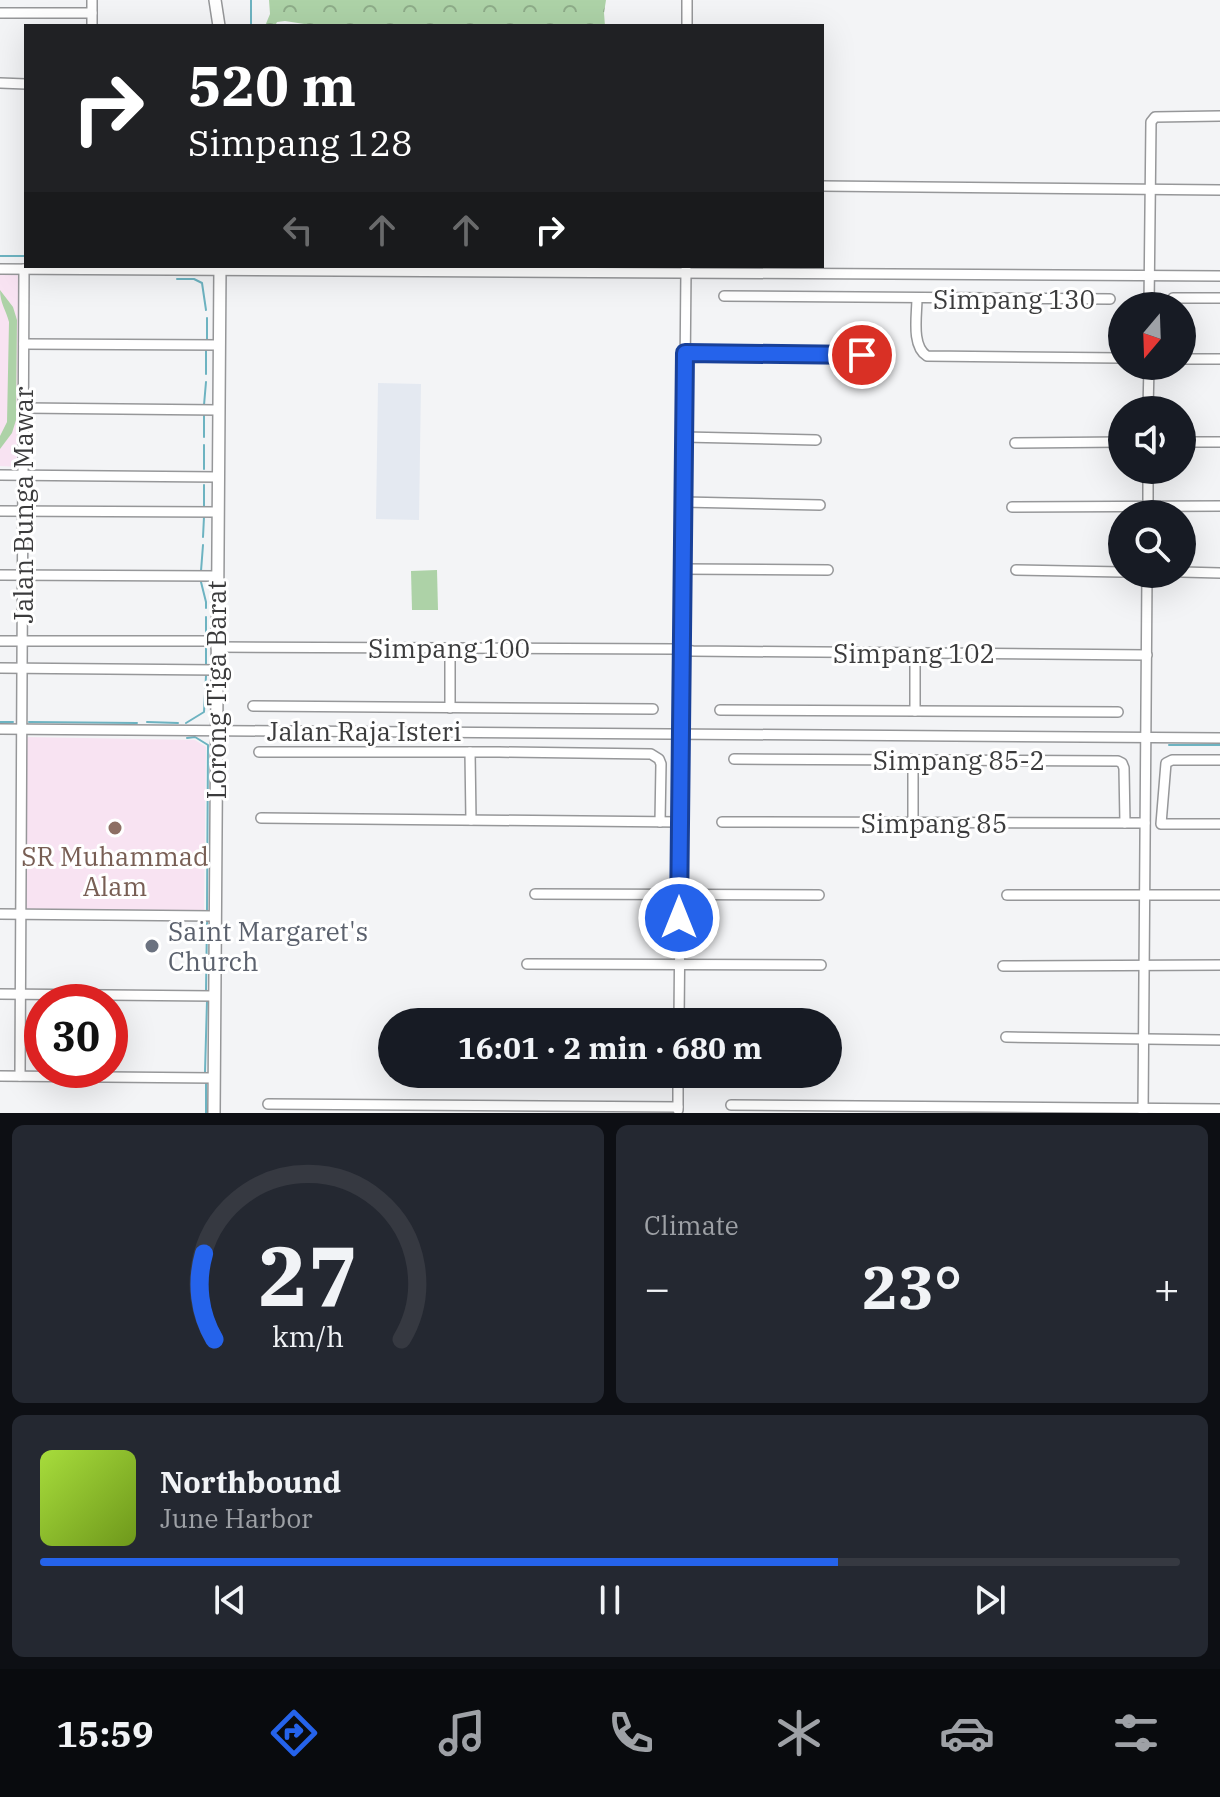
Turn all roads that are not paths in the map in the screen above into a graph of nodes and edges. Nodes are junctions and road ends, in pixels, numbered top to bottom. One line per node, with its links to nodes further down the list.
1 (92, 0): 5 (street)
2 (215, 0): 7 (main road)
3 (687, 0): 8 (street)
4 (0, 13): 5 (street)
5 (92, 13): 6 (street)
6 (92, 24)
7 (219, 24)
8 (687, 24)
9 (0, 83): 10 (street)
10 (24, 84)
11 (1220, 116): 13 (street)
12 (824, 186): 13 (street)
13 (1151, 190): 14 (street); 20 (street)
14 (1220, 190)
15 (92, 268): 16 (street); 18 (street)
16 (220, 268): 19 (street); 29 (main road, Lorong Tiga Barat)
17 (0, 269): 18 (street)
18 (24, 269): 28 (street, Jalan Bunga Mawar)
19 (686, 269): 20 (street); 30 (street)
20 (1149, 275): 21 (street); 22 (street)
21 (1220, 276)
22 (1149, 292)
23 (724, 296): 24 (street, Simpang 130)
24 (917, 298): 27 (street, Simpang 130); 32 (street, Simpang 130)
25 (1196, 298): 26 (street)
26 (1220, 298)
27 (1108, 299)
28 (24, 344): 29 (street); 35 (street, Jalan Bunga Mawar)
29 (219, 345): 36 (main road, Lorong Tiga Barat)
30 (685, 353): 31 (street); 37 (street)
31 (862, 355)
32 (1108, 358)
33 (1196, 359): 34 (street)
34 (1220, 359)
35 (24, 408): 36 (street); 44 (street, Jalan Bunga Mawar)
36 (218, 410): 45 (main road, Lorong Tiga Barat)
37 (684, 437): 38 (street); 46 (street)
38 (816, 440)
39 (1108, 442): 42 (street)
40 (1196, 442): 41 (street)
41 (1220, 442)
42 (1015, 443)
43 (0, 475): 44 (street)
44 (23, 475): 45 (street); 53 (street, Jalan Bunga Mawar)
45 (217, 477): 54 (main road, Lorong Tiga Barat)
46 (683, 502): 47 (street); 55 (street)
47 (820, 505)
48 (1220, 506): 50 (street)
49 (1012, 507): 51 (street)
50 (1196, 507)
51 (1108, 509)
52 (0, 511): 53 (street)
53 (23, 511): 54 (street); 62 (street, Jalan Bunga Mawar)
54 (217, 512): 63 (main road, Lorong Tiga Barat)
55 (682, 569): 56 (street); 69 (street)
56 (828, 570)
57 (1016, 570): 58 (street)
58 (1108, 572)
59 (1196, 572): 60 (street)
60 (1220, 573)
61 (0, 575): 62 (street)
62 (22, 575): 63 (street); 66 (street, Jalan Bunga Mawar)
63 (217, 576): 67 (main road, Lorong Tiga Barat)
64 (1147, 588): 71 (street)
65 (0, 641): 66 (street, Simpang 100)
66 (22, 641): 67 (street, Simpang 100); 73 (street, Jalan Bunga Mawar)
67 (216, 644): 68 (street, Simpang 100); 74 (main road, Lorong Tiga Barat)
68 (450, 648): 69 (street, Simpang 100); 76 (street)
69 (681, 650): 70 (street, Simpang 102); 84 (street)
70 (915, 653): 71 (street, Simpang 102); 79 (street)
71 (1147, 655): 85 (street)
72 (0, 668): 73 (street)
73 (22, 668): 74 (street); 82 (street, Jalan Bunga Mawar)
74 (217, 670): 83 (main road, Lorong Tiga Barat)
75 (253, 706): 76 (street)
76 (450, 708): 77 (street)
77 (653, 709)
78 (720, 710): 79 (street)
79 (915, 711): 80 (street)
80 (1118, 712)
81 (0, 729): 82 (street, Jalan Raja Isteri)
82 (21, 729): 83 (street, Jalan Raja Isteri); 108 (street, Jalan Bunga Mawar)
83 (217, 730): 84 (street, Jalan Raja Isteri); 109 (main road, Lorong Tiga Barat)
84 (680, 733): 85 (street, Jalan Raja Isteri); 95 (street)
85 (1146, 738): 86 (street, Jalan Raja Isteri); 99 (street)
86 (1220, 738)
87 (259, 752): 88 (street)
88 (470, 752): 93 (street); 94 (street)
89 (734, 759): 90 (street, Simpang 85-2)
90 (913, 759): 97 (street); 98 (street, Simpang 85-2)
91 (1220, 760): 100 (street)
92 (261, 818): 93 (street)
93 (471, 820): 94 (street)
94 (660, 822): 95 (street)
95 (680, 822): 102 (street)
96 (722, 822): 97 (street, Simpang 85)
97 (913, 823): 98 (street, Simpang 85)
98 (1125, 823): 99 (street, Simpang 85)
99 (1145, 823): 105 (street)
100 (1220, 824)
101 (535, 894): 102 (street)
102 (679, 895): 103 (street); 111 (street)
103 (819, 895)
104 (1007, 895): 105 (street)
105 (1145, 895): 106 (street); 113 (street)
106 (1220, 895)
107 (0, 914): 108 (street)
108 (21, 914): 109 (street); 117 (street, Jalan Bunga Mawar)
109 (214, 916): 118 (main road, Lorong Tiga Barat)
110 (527, 964): 111 (street)
111 (679, 964): 112 (street); 119 (street)
112 (821, 965)
113 (1144, 965): 114 (street); 115 (street); 121 (street)
114 (1220, 965)
115 (1003, 966)
116 (0, 994): 117 (street)
117 (20, 994): 118 (street); 124 (street, Jalan Bunga Mawar)
118 (213, 996): 125 (main road, Lorong Tiga Barat)
119 (679, 1008)
120 (1006, 1037): 121 (street)
121 (1144, 1039): 122 (street); 134 (street)
122 (1220, 1040)
123 (0, 1076): 124 (street)
124 (20, 1076): 125 (street)
125 (213, 1078): 135 (main road, Lorong Tiga Barat)
126 (678, 1088): 131 (street)
127 (268, 1104): 129 (street)
128 (731, 1105): 132 (street)
129 (469, 1109): 131 (street)
130 (1220, 1109): 134 (street)
131 (678, 1110)
132 (931, 1110): 133 (street)
133 (1123, 1111): 134 (street)
134 (1143, 1111)
135 (214, 1113)

